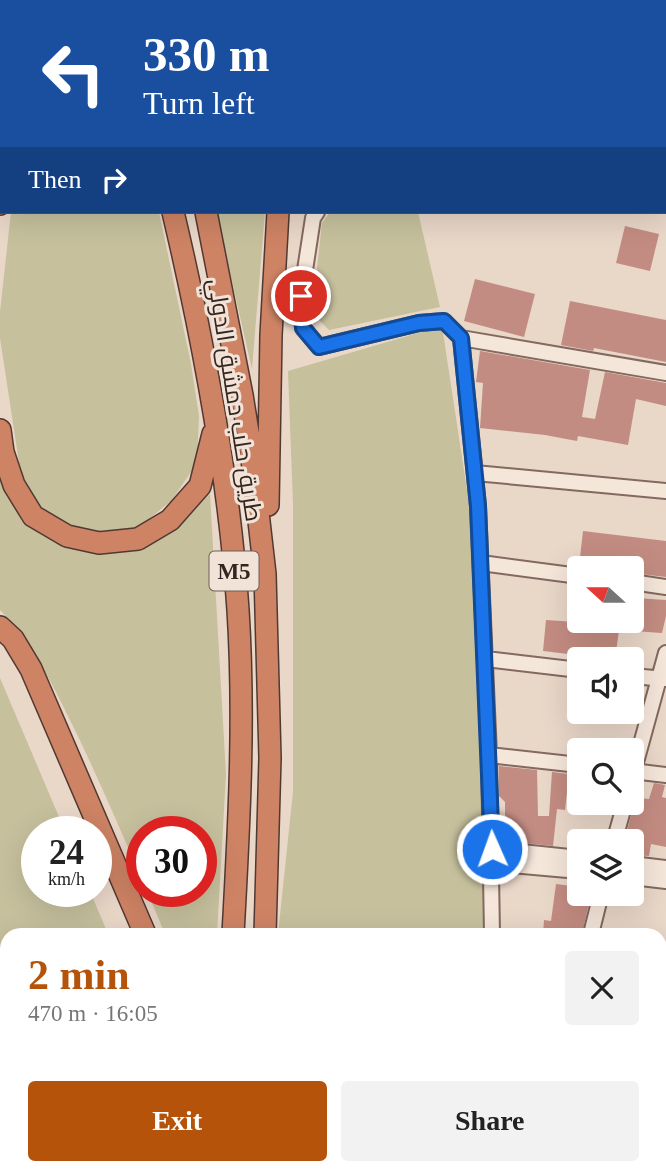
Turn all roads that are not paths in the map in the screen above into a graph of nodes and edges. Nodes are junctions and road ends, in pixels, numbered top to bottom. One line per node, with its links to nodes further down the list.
1 (173, 214): 7 (highway, طريق حلب دمشق الدولي / M5)
2 (206, 214): 12 (highway, طريق حلب دمشق الدولي / M5)
3 (278, 214): 12 (highway)
4 (316, 214): 5 (street)
5 (461, 338): 6 (street); 9 (street)
6 (666, 373)
7 (215, 425): 8 (highway); 36 (highway, طريق حلب دمشق الدولي / M5)
8 (0, 430)
9 (475, 473): 10 (street); 11 (street)
10 (666, 491)
11 (481, 563): 13 (street); 18 (street)
12 (265, 573): 37 (highway, طريق حلب دمشق الدولي / M5)
13 (567, 574)
14 (644, 584): 15 (street)
15 (666, 587)
16 (0, 627): 35 (highway)
17 (666, 653): 21 (street)
18 (486, 659): 19 (street); 23 (street)
19 (567, 669)
20 (644, 677): 21 (street)
21 (662, 679): 22 (street)
22 (643, 738)
23 (489, 755): 24 (street); 27 (street)
24 (567, 764)
25 (644, 774): 26 (street)
26 (666, 775)
27 (491, 856): 28 (street); 31 (street); 38 (street)
28 (567, 858)
29 (644, 865): 30 (street)
30 (666, 868)
31 (567, 869)
32 (644, 878): 33 (street)
33 (666, 881)
34 (598, 906): 39 (street)
35 (142, 928)
36 (233, 928)
37 (265, 928)
38 (492, 928)
39 (592, 928)

